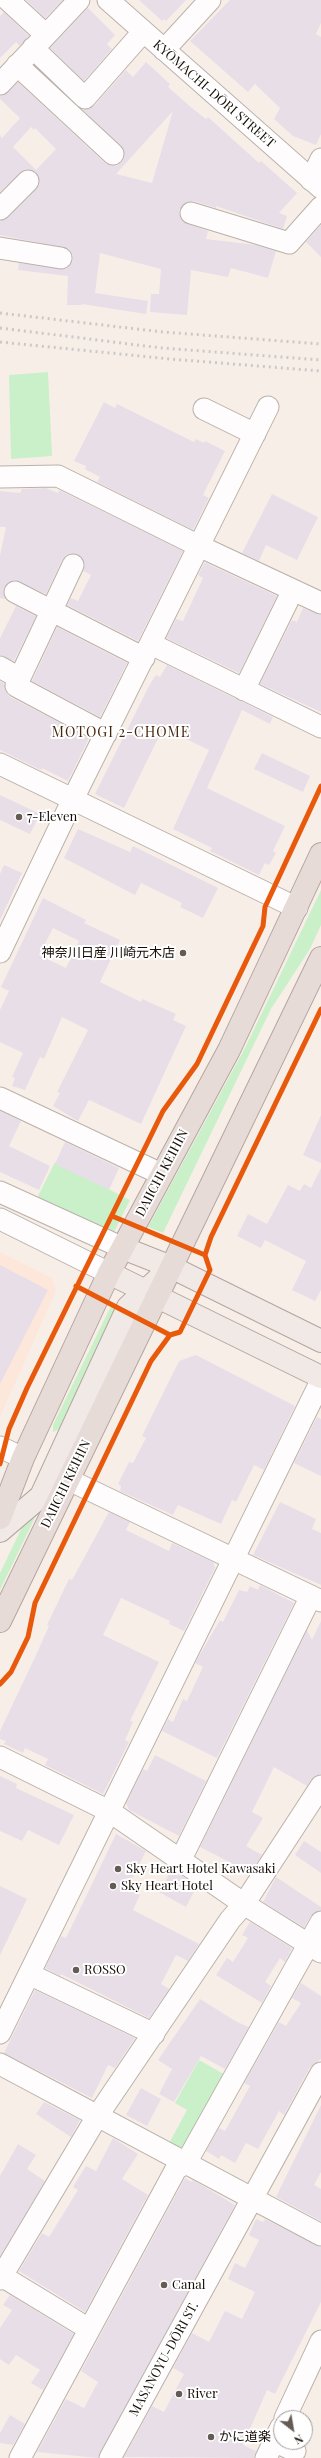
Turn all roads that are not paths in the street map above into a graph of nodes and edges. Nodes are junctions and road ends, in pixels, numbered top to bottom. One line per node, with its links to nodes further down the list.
1 (8, 0): 6 (street)
2 (79, 0): 6 (street)
3 (108, 0): 5 (street, KYŌMACHI-DŌRI STREET)
4 (210, 0): 7 (street)
5 (144, 32): 6 (street); 7 (street, KYŌMACHI-DŌRI STREET)
6 (40, 42): 8 (street)
7 (164, 50): 13 (street, KYŌMACHI-DŌRI STREET)
8 (17, 65): 9 (street); 10 (street)
9 (0, 84)
10 (113, 154)
11 (321, 159): 13 (street)
12 (28, 181): 15 (street)
13 (316, 184)
14 (321, 207): 16 (street)
15 (0, 209)
16 (191, 213)
17 (0, 248): 18 (street)
18 (61, 258)
19 (268, 407): 21 (street)
20 (204, 409): 21 (street)
21 (255, 434): 23 (street)
22 (0, 478): 23 (street)
23 (199, 546): 25 (street); 29 (street)
24 (74, 565): 28 (street)
25 (293, 590): 27 (street); 32 (street)
26 (15, 592): 28 (street)
27 (321, 602)
28 (52, 611): 29 (street); 31 (street)
29 (147, 651): 32 (street); 34 (street)
30 (0, 667): 31 (street)
31 (19, 678): 34 (street)
32 (244, 690): 33 (street)
33 (321, 727)
34 (106, 734): 36 (street)
35 (0, 764): 36 (street)
36 (73, 799): 38 (street); 39 (street)
37 (321, 854): 38 (highway, DAIICHI KEIHIN)
38 (297, 908): 42 (highway, DAIICHI KEIHIN)
39 (0, 952)
40 (321, 958): 46 (highway, DAIICHI KEIHIN)
41 (0, 1098): 42 (street)
42 (161, 1174): 45 (highway, DAIICHI KEIHIN)
43 (0, 1192): 45 (street)
44 (0, 1219): 47 (street)
45 (123, 1248): 46 (main road); 47 (highway, DAIICHI KEIHIN)
46 (171, 1267): 48 (highway, DAIICHI KEIHIN); 49 (main road)
47 (109, 1273): 48 (main road); 53 (highway, DAIICHI KEIHIN)
48 (151, 1294): 50 (main road); 54 (highway, DAIICHI KEIHIN); 56 (main road)
49 (321, 1342)
50 (321, 1377)
51 (321, 1381): 57 (street)
52 (0, 1447): 53 (street)
53 (23, 1458): 55 (highway, DAIICHI KEIHIN)
54 (69, 1480): 57 (street); 59 (highway, DAIICHI KEIHIN)
55 (0, 1518)
56 (0, 1531)
57 (234, 1559): 58 (street); 62 (street)
58 (316, 1599): 63 (street)
59 (0, 1621)
60 (0, 1757): 62 (street)
61 (321, 1786): 64 (street)
62 (110, 1811): 63 (street); 67 (street)
63 (181, 1859): 64 (street)
64 (244, 1904): 66 (street); 69 (street)
65 (321, 1922): 66 (street)
66 (314, 1948): 73 (street)
67 (29, 1974): 68 (street); 69 (street)
68 (0, 2033)
69 (154, 2034): 72 (street)
70 (0, 2064): 72 (street)
71 (321, 2073): 74 (street, MASANOYU-DŌRI ST.)
72 (98, 2115): 73 (street); 76 (street)
73 (186, 2163): 74 (street); 77 (street)
74 (253, 2198): 75 (street); 84 (street, MASANOYU-DŌRI ST.)
75 (321, 2235)
76 (1, 2277): 77 (street)
77 (89, 2329): 83 (street)
78 (321, 2341): 79 (street)
79 (313, 2381): 80 (street)
80 (291, 2410)
81 (291, 2450): 82 (street)
82 (295, 2452)
83 (20, 2458)
84 (110, 2458)

